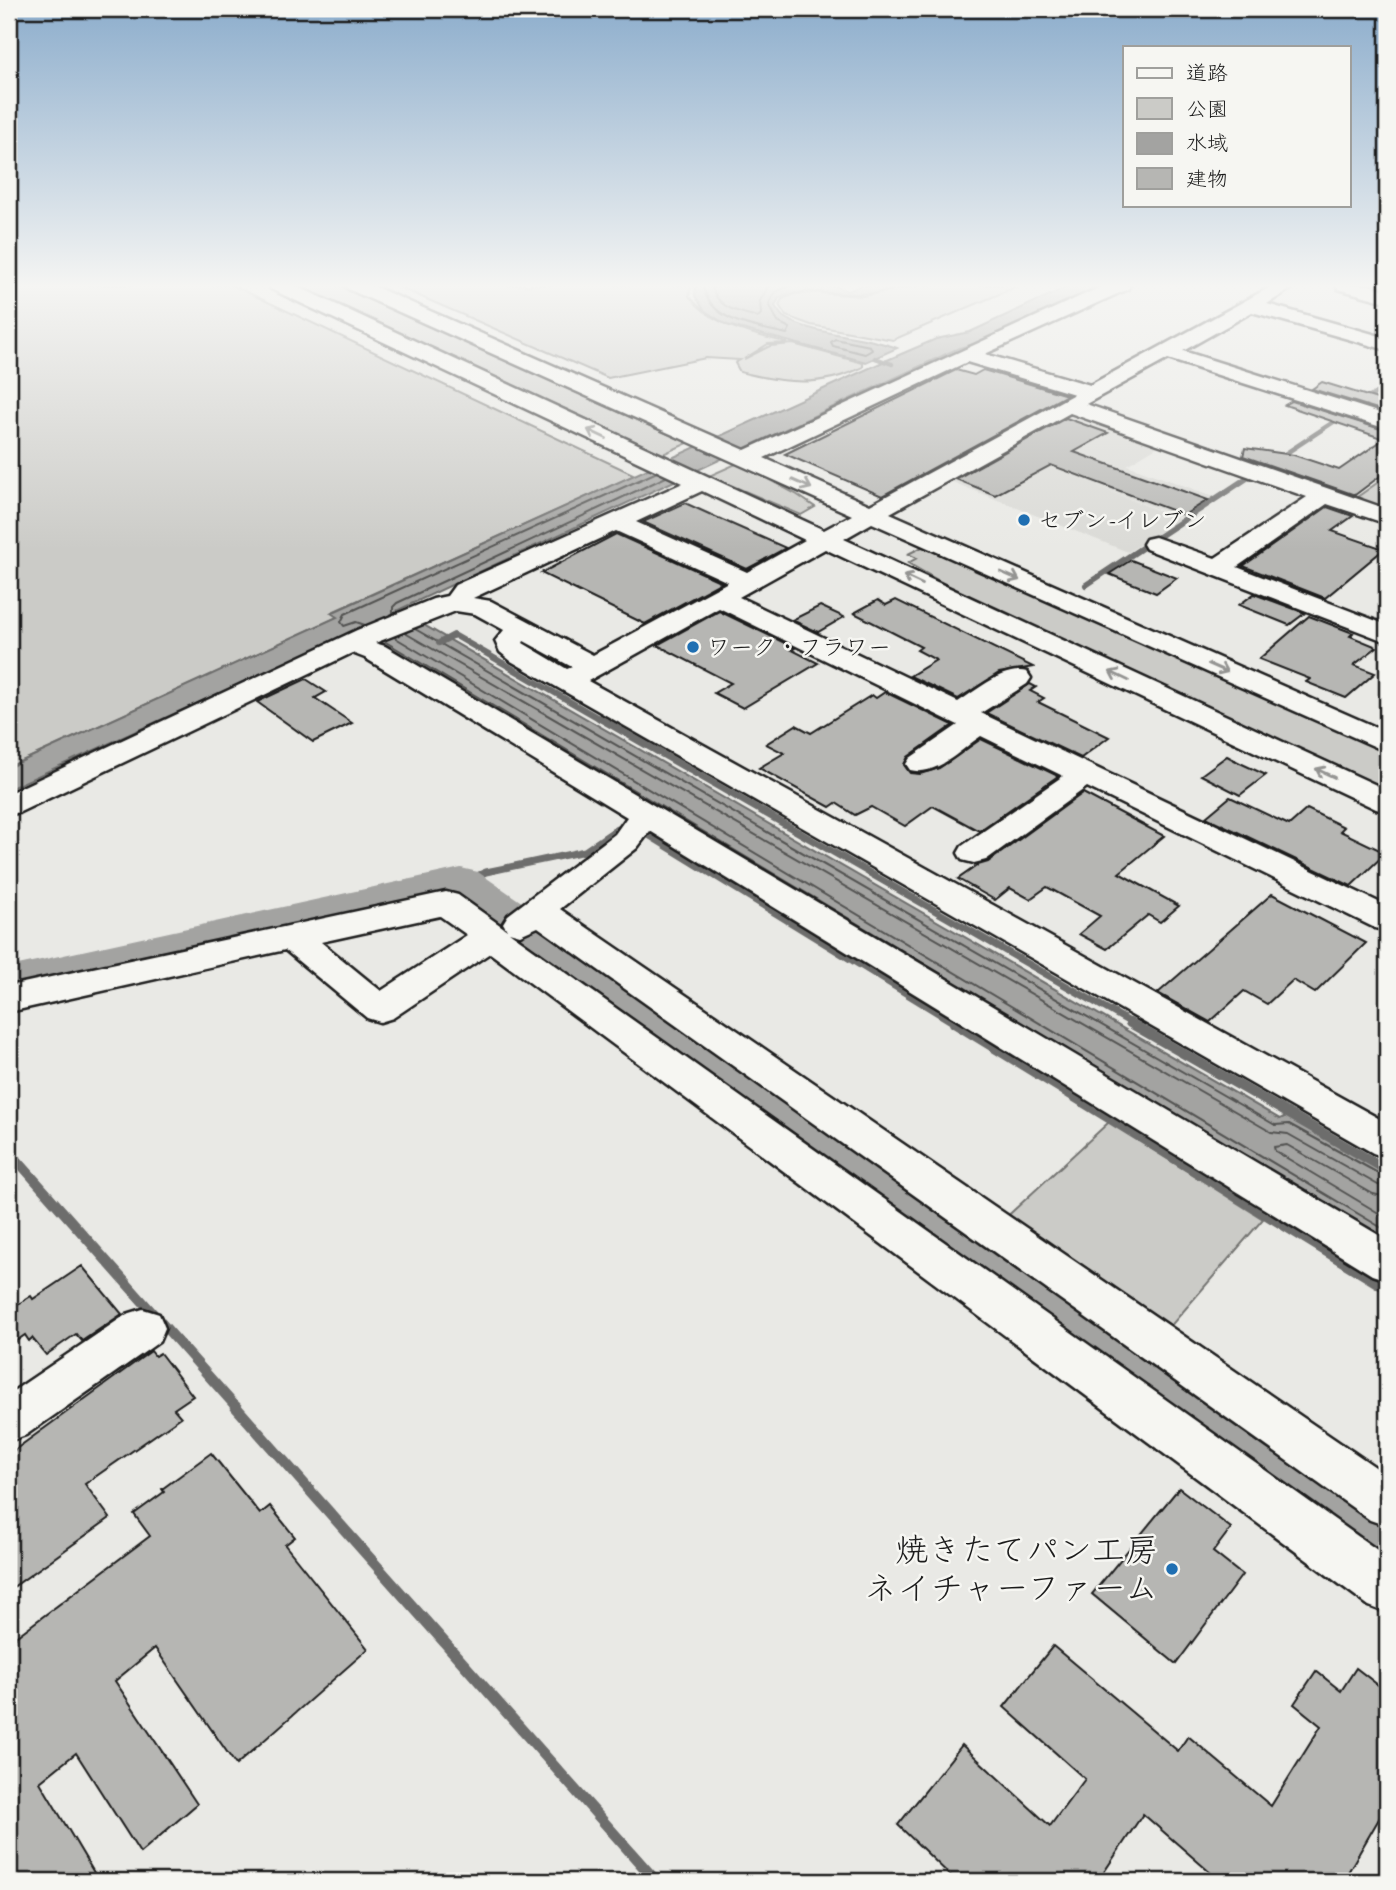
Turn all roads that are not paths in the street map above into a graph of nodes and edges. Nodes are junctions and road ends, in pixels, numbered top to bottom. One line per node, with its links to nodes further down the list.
1 (467, 373): 11 (street, one-way to 1)
2 (554, 373): 10 (street)
3 (925, 373): 10 (street)
4 (1026, 373): 7 (street)
5 (1128, 373): 7 (street)
6 (1232, 373): 9 (street)
7 (1093, 393): 8 (street)
8 (1070, 406): 12 (street); 13 (street)
9 (1387, 422)
10 (743, 457): 13 (street, one-way to 13)
11 (696, 480): 15 (street); 16 (street)
12 (1325, 495): 14 (street); 18 (street)
13 (871, 514): 16 (street); 27 (street, one-way to 27)
14 (1387, 517)
15 (614, 521): 19 (street); 21 (street)
16 (827, 540): 19 (street); 30 (street, one-way to 16)
17 (1155, 544): 18 (street)
18 (1219, 568): 22 (street)
19 (746, 581): 20 (street)
20 (717, 597): 24 (street); 26 (street)
21 (456, 603): 23 (street); 24 (street)
22 (1387, 634)
23 (360, 640): 31 (street); 32 (street)
24 (580, 673): 38 (street)
25 (1017, 678): 26 (street)
26 (968, 719): 28 (street); 29 (street)
27 (1387, 743)
28 (921, 764)
29 (1084, 775): 33 (street); 34 (street)
30 (1387, 802)
31 (9, 806)
32 (638, 826): 35 (street); 39 (street)
33 (974, 853)
34 (1387, 920)
35 (512, 927): 36 (street); 36 (street); 42 (street); 43 (street)
36 (292, 937): 37 (street)
37 (9, 999)
38 (1387, 1142)
39 (1387, 1262)
40 (143, 1328): 41 (street)
41 (9, 1420)
42 (1387, 1503)
43 (1387, 1588)

